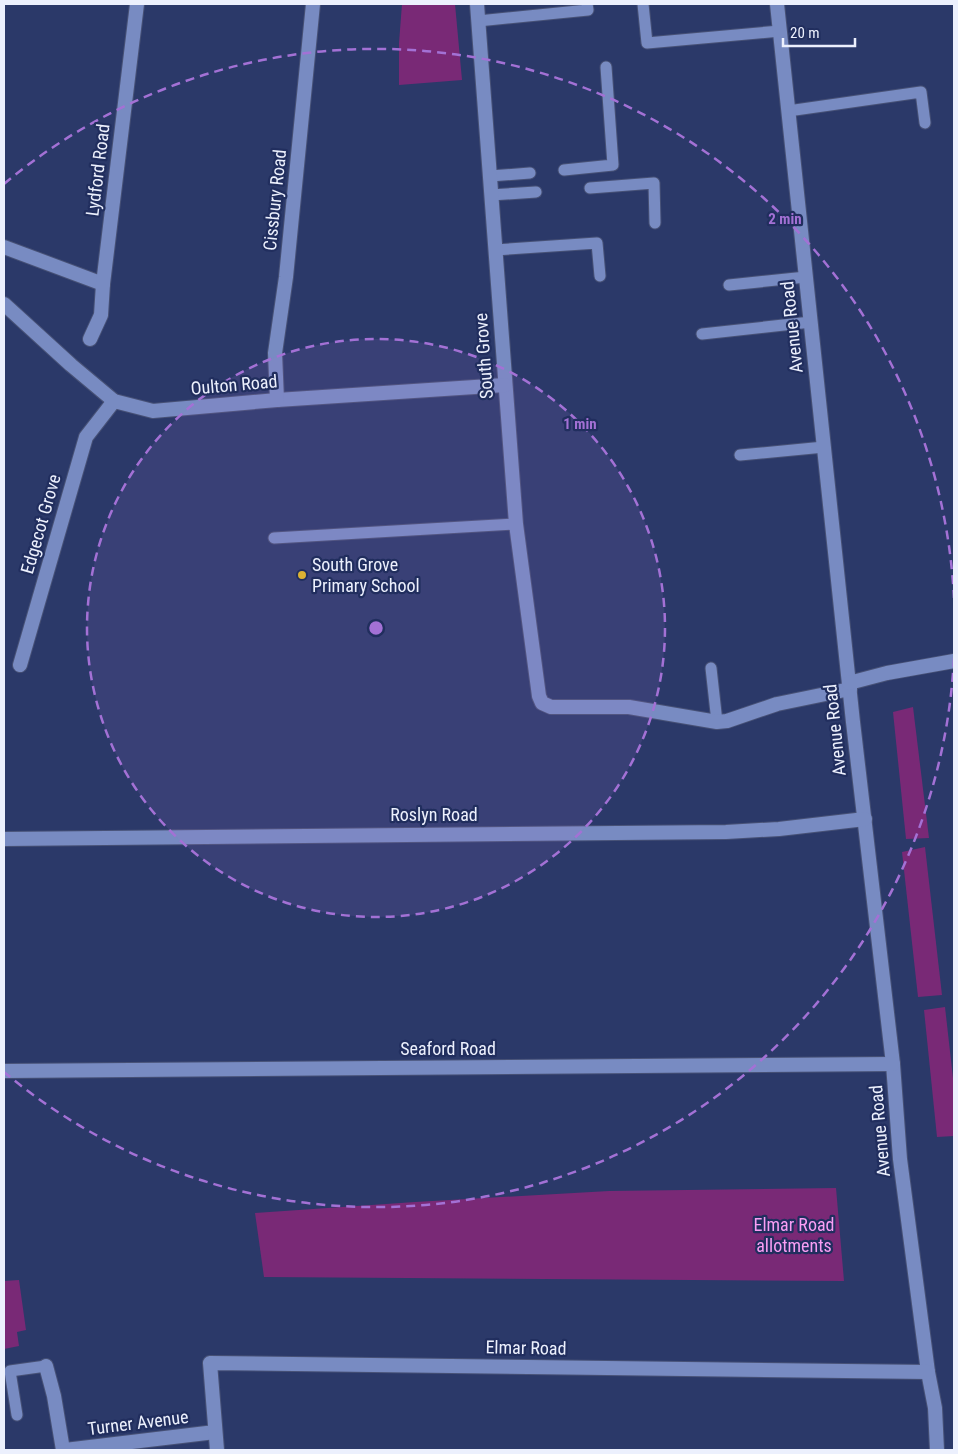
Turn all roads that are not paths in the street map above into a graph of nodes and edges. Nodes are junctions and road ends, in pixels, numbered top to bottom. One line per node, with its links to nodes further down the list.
1 (137, 4): 23 (street, Lydford Road)
2 (313, 4): 30 (street, Cissbury Road)
3 (477, 4): 7 (street, South Grove)
4 (587, 4): 7 (lane)
5 (643, 4): 8 (lane)
6 (777, 4): 8 (street, Avenue Road)
7 (478, 21): 14 (street, South Grove)
8 (780, 31): 10 (street, Avenue Road)
9 (606, 67): 12 (lane)
10 (788, 111): 11 (lane); 22 (street, Avenue Road)
11 (926, 123)
12 (564, 170)
13 (530, 173): 14 (lane)
14 (490, 176): 17 (street, South Grove)
15 (590, 188): 18 (lane)
16 (536, 192): 17 (lane)
17 (491, 195): 20 (street, South Grove)
18 (655, 223)
19 (4, 247): 23 (street)
20 (495, 250): 21 (lane); 29 (street, South Grove)
21 (600, 276)
22 (806, 277): 24 (lane); 26 (street, Avenue Road)
23 (103, 284): 28 (street, Lydford Road)
24 (729, 285)
25 (4, 304): 31 (street, Oulton Road)
26 (811, 322): 27 (lane); 32 (street, Avenue Road)
27 (702, 334)
28 (90, 339)
29 (505, 385): 30 (street, Oulton Road); 34 (street, South Grove)
30 (277, 400): 31 (street, Oulton Road)
31 (114, 401): 37 (street, Edgecot Grove)
32 (824, 447): 33 (lane); 39 (street, Avenue Road)
33 (740, 455)
34 (516, 524): 35 (lane); 40 (street, South Grove)
35 (274, 538)
36 (954, 661): 39 (street)
37 (20, 665)
38 (711, 668): 40 (lane)
39 (849, 686): 40 (street); 41 (street, Avenue Road)
40 (717, 722)
41 (865, 819): 42 (street, Roslyn Road); 43 (street, Avenue Road)
42 (4, 839)
43 (893, 1064): 44 (street, Seaford Road); 46 (street, Avenue Road)
44 (4, 1071)
45 (46, 1366): 47 (lane); 49 (street)
46 (928, 1372): 48 (street, Elmar Road); 51 (street, Avenue Road)
47 (17, 1416)
48 (215, 1432): 49 (street, Turner Avenue); 50 (street, Elmar Road)
49 (64, 1450)
50 (217, 1450)
51 (937, 1450)

